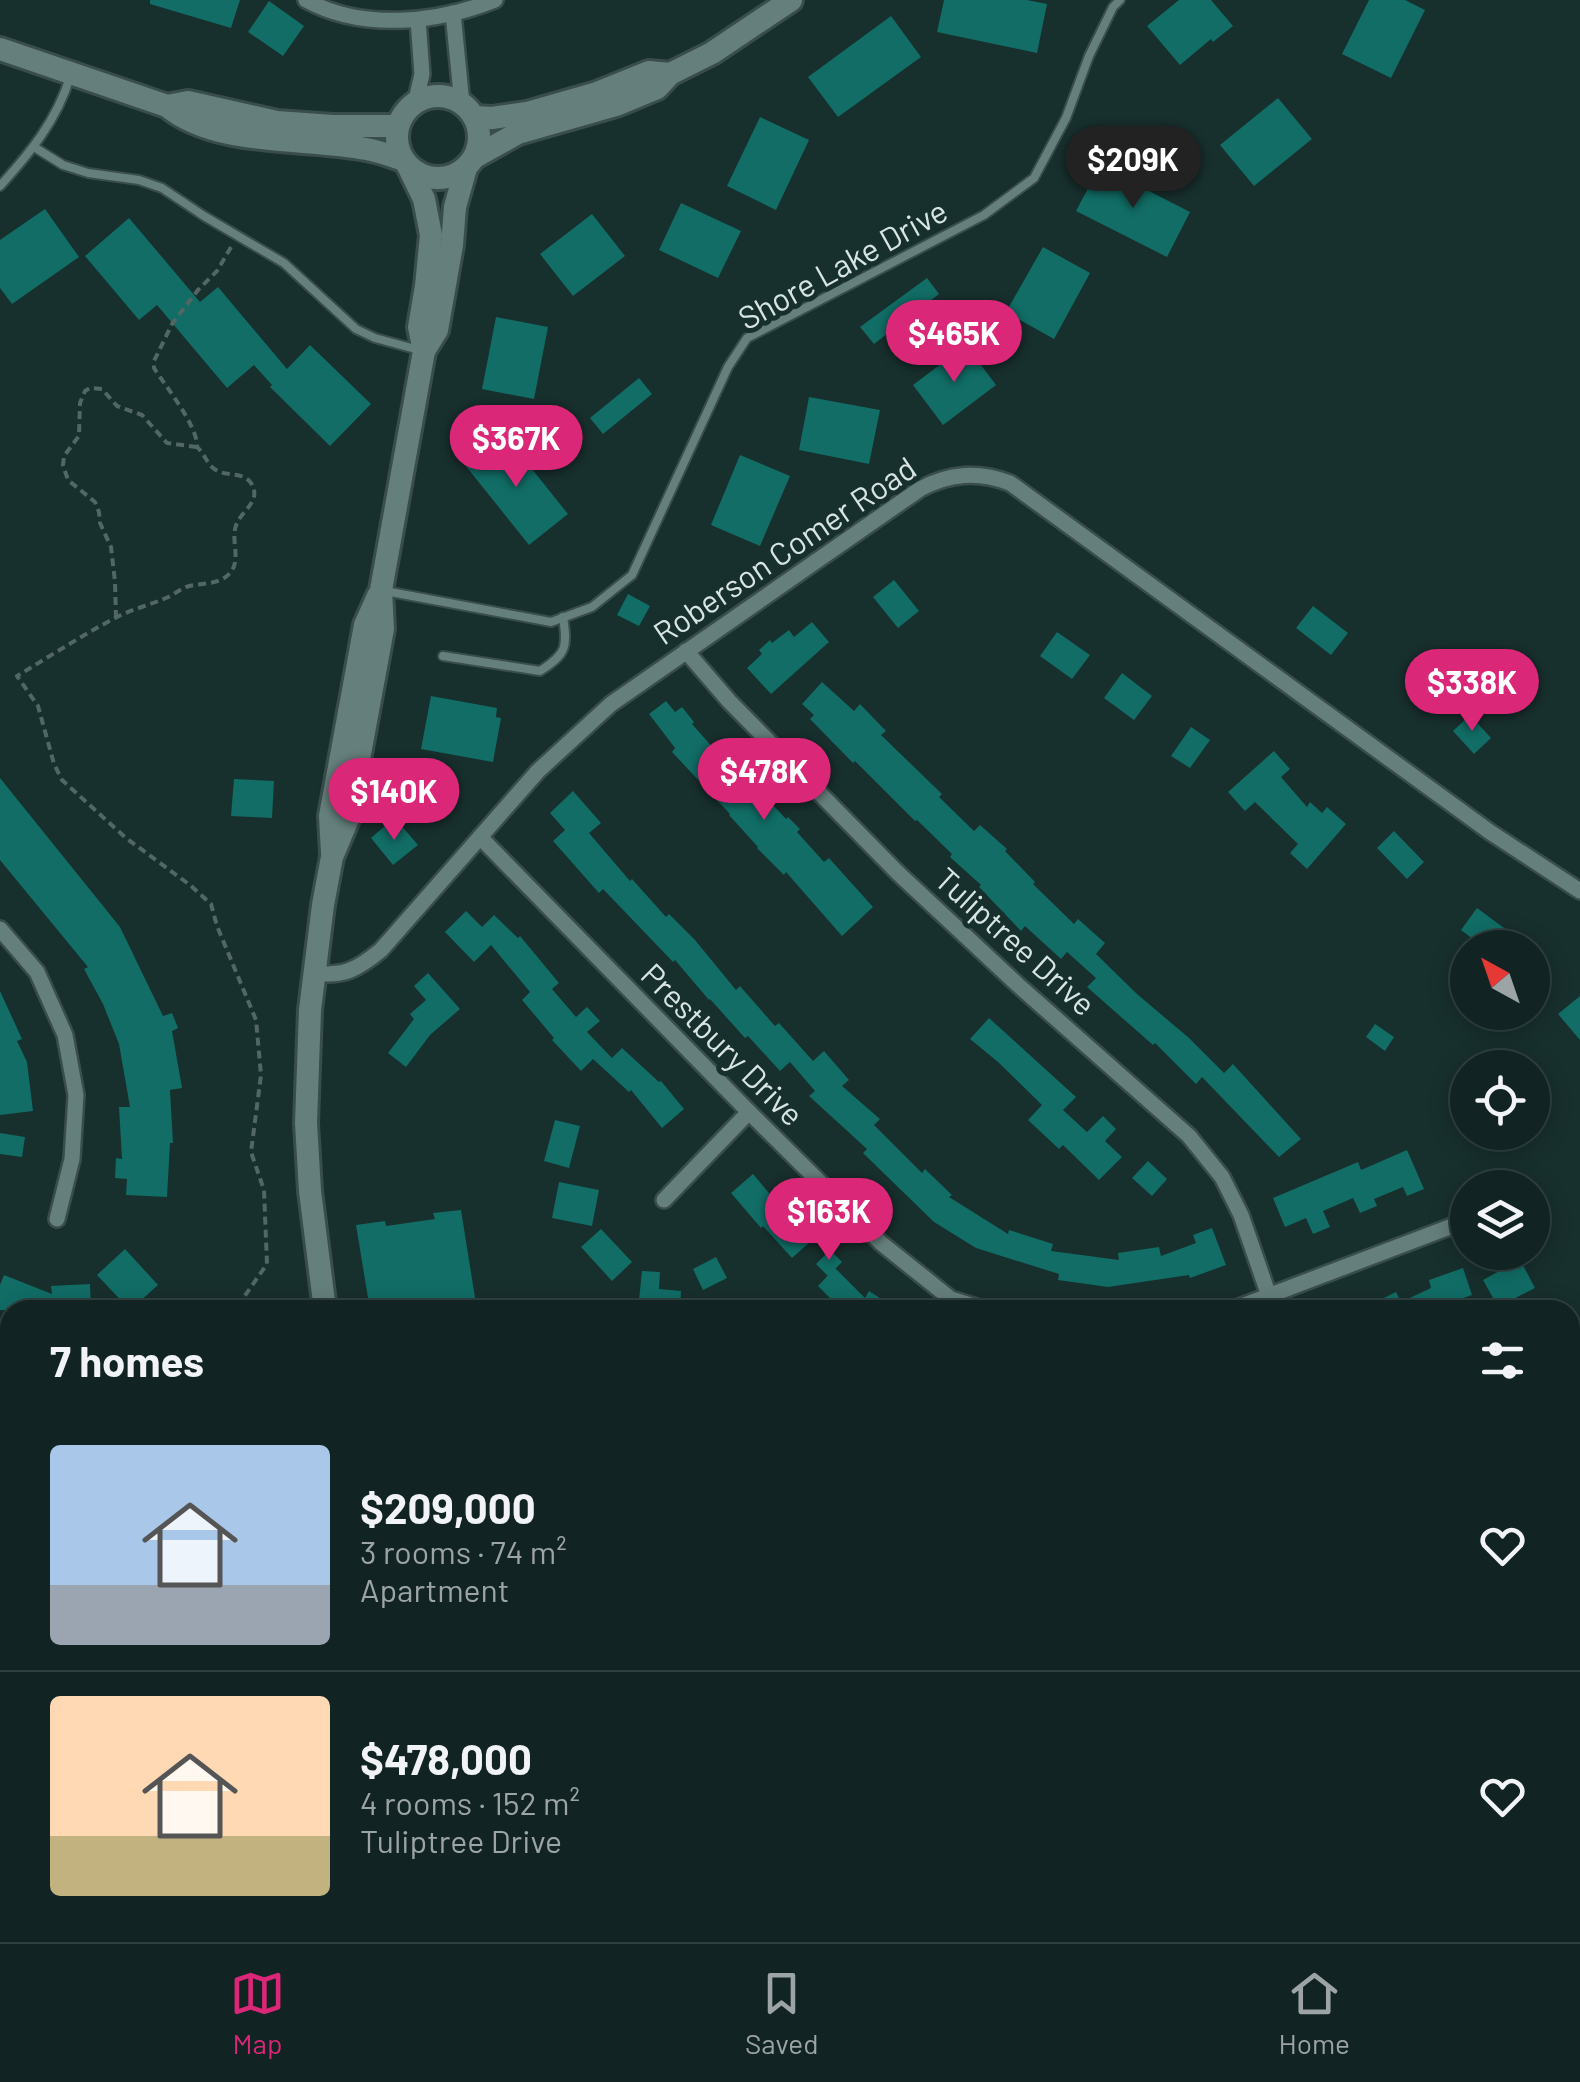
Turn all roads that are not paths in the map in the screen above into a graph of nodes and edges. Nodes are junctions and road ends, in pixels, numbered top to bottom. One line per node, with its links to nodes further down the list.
1 (306, 0): 6 (street)
2 (495, 0): 5 (street)
3 (791, 0): 9 (main road)
4 (1120, 0): 20 (lane, Shore Lake Drive)
5 (453, 13): 6 (street); 12 (street)
6 (418, 20): 10 (street)
7 (0, 49): 8 (main road)
8 (72, 73): 11 (main road); 14 (lane)
9 (670, 74): 12 (main road); 16 (main road)
10 (415, 104): 12 (main road); 13 (main road)
11 (167, 106): 13 (main road); 15 (main road)
12 (468, 110): 16 (main road)
13 (398, 126): 15 (main road)
14 (34, 147): 17 (lane); 18 (lane)
15 (406, 163): 16 (main road); 18 (main road)
16 (470, 163): 18 (main road)
17 (0, 186)
18 (424, 351): 19 (main road)
19 (381, 590): 20 (lane); 26 (main road)
20 (564, 618): 22 (lane)
21 (686, 650): 23 (street, Roberson Comer Road); 24 (street, Roberson Comer Road); 31 (street, Tuliptree Drive)
22 (443, 656)
23 (480, 837): 26 (street, Roberson Comer Road); 27 (street, Prestbury Drive)
24 (1580, 891)
25 (0, 928): 29 (street)
26 (314, 973): 32 (main road)
27 (748, 1112): 28 (street); 33 (street, Prestbury Drive)
28 (664, 1200)
29 (58, 1219)
30 (1450, 1227): 31 (street)
31 (1269, 1296): 34 (street)
32 (324, 1300)
33 (944, 1300)
34 (1258, 1300)

